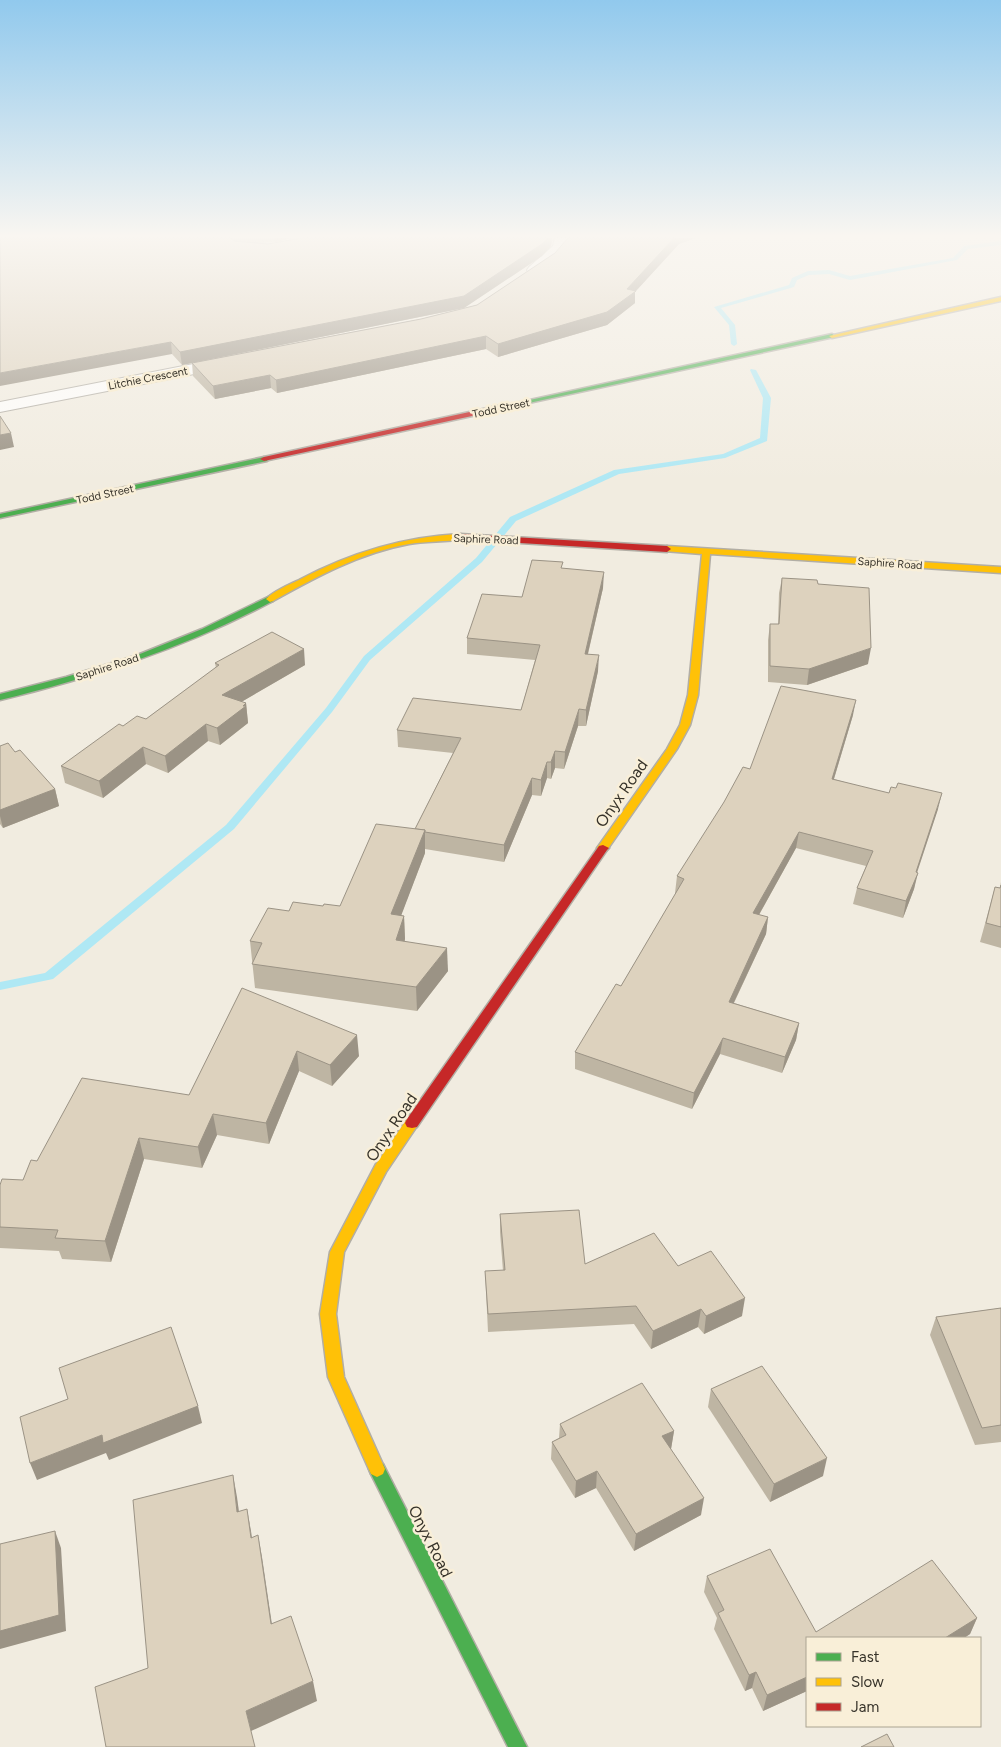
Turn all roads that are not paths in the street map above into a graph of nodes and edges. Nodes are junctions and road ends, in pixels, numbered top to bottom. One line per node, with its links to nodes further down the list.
1 (906, 320): 4 (street, Todd Street)
2 (244, 359): 3 (street, Litchie Crescent)
3 (0, 406)
4 (0, 516)
5 (706, 551): 6 (street, Saphire Road); 7 (street, Saphire Road); 8 (street, Onyx Road)
6 (1001, 570)
7 (0, 697)
8 (518, 1747)

